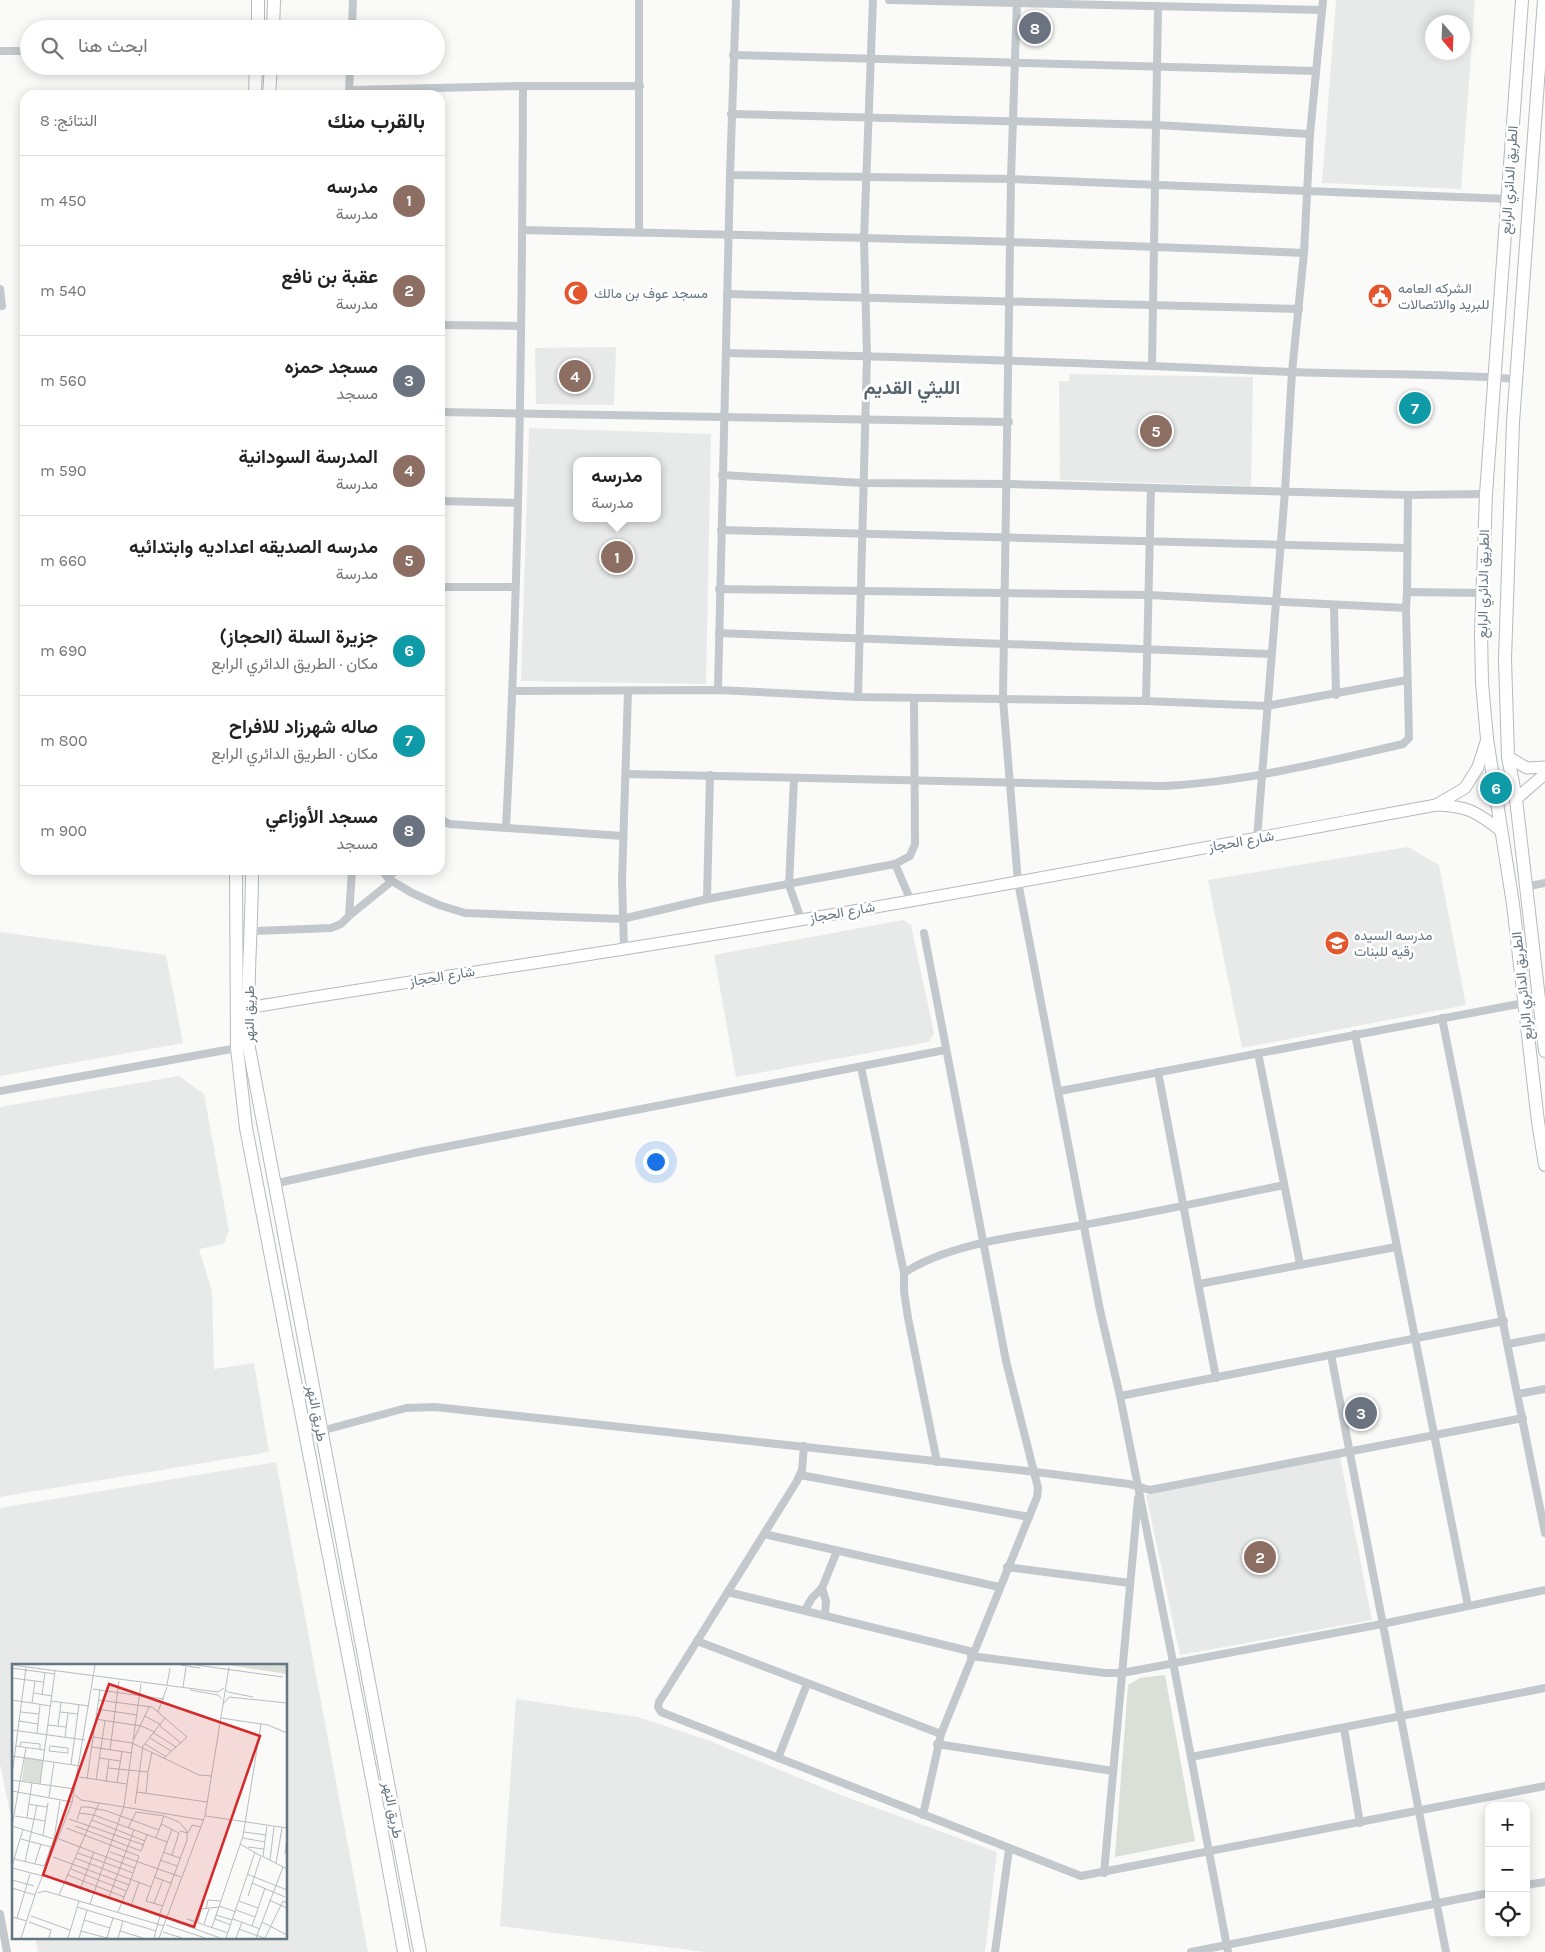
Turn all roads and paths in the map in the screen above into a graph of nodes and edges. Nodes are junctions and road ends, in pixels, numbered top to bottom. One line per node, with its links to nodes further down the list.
1 (258, 0): 14 (main road)
2 (274, 0): 15 (main road)
3 (353, 0): 16 (street)
4 (639, 0): 28 (street)
5 (736, 0): 19 (street)
6 (873, 0): 20 (street)
7 (889, 0): 11 (street)
8 (1323, 0): 13 (street)
9 (1522, 0): 43 (main road, الطريق الدائري الرابع)
10 (1544, 0): 66 (main road, الطريق الدائري الرابع)
11 (1017, 2): 12 (street); 21 (street)
12 (1158, 7): 13 (street); 22 (street)
13 (1322, 10): 23 (street)
14 (258, 20)
15 (273, 20)
16 (352, 20)
17 (0, 51): 18 (street)
18 (20, 51)
19 (733, 55): 20 (street); 33 (street)
20 (871, 59): 21 (street); 34 (street)
21 (1014, 64): 22 (street); 35 (street)
22 (1158, 67): 23 (street); 36 (street)
23 (1316, 71): 37 (street)
24 (256, 75): 29 (main road)
25 (270, 75): 30 (main road)
26 (350, 75): 31 (street)
27 (523, 86): 28 (street); 32 (street); 44 (street)
28 (640, 86): 45 (street)
29 (255, 90)
30 (269, 90)
31 (349, 90)
32 (445, 90)
33 (731, 114): 34 (street); 38 (street)
34 (867, 117): 35 (street); 39 (street)
35 (1013, 121): 36 (street); 40 (street)
36 (1157, 126): 37 (street); 41 (street)
37 (1310, 134): 42 (street)
38 (730, 175): 39 (street); 46 (street)
39 (866, 176): 40 (street); 47 (street)
40 (1012, 179): 41 (street); 48 (street)
41 (1156, 186): 42 (street); 49 (street)
42 (1309, 191): 43 (street); 50 (street)
43 (1508, 199): 65 (main road, الطريق الدائري الرابع)
44 (522, 230): 45 (street); 59 (street)
45 (639, 232): 46 (street)
46 (727, 235): 47 (street); 52 (street)
47 (864, 239): 48 (street); 53 (street)
48 (1011, 242): 49 (street); 54 (street)
49 (1154, 246): 50 (street); 55 (street)
50 (1304, 253): 57 (street)
51 (0, 289): 56 (street)
52 (727, 294): 53 (street); 60 (street)
53 (866, 296): 54 (street); 61 (street)
54 (1011, 301): 55 (street); 62 (street)
55 (1154, 305): 57 (street); 63 (street)
56 (2, 306)
57 (1299, 309): 64 (street)
58 (445, 325): 59 (street)
59 (521, 326): 68 (street)
60 (727, 353): 61 (street); 69 (street)
61 (867, 356): 62 (street); 70 (street)
62 (1010, 361): 63 (street); 71 (street)
63 (1152, 364): 64 (street)
64 (1292, 372): 65 (street); 76 (street)
65 (1493, 377): 66 (street); 77 (main road, الطريق الدائري الرابع)
66 (1516, 379): 114 (main road, الطريق الدائري الرابع)
67 (445, 412): 68 (street)
68 (520, 414): 69 (street); 80 (street)
69 (724, 417): 70 (street); 72 (street)
70 (864, 420): 71 (street); 73 (street)
71 (1009, 422): 74 (street)
72 (722, 475): 73 (street); 81 (street)
73 (863, 483): 74 (street); 82 (street)
74 (1008, 484): 75 (street); 83 (street)
75 (1151, 488): 76 (street); 84 (street)
76 (1285, 491): 78 (street); 85 (street)
77 (1486, 494): 78 (street); 92 (main road, الطريق الدائري الرابع)
78 (1408, 495): 86 (street)
79 (445, 501): 80 (street)
80 (517, 503): 88 (street)
81 (721, 530): 82 (street); 89 (street)
82 (862, 534): 83 (street); 90 (street)
83 (1006, 537): 84 (street); 93 (street)
84 (1149, 542): 85 (street); 94 (street)
85 (1280, 544): 86 (street); 95 (street)
86 (1407, 548): 91 (street)
87 (445, 587): 88 (street)
88 (516, 587): 105 (street)
89 (719, 589): 90 (street); 98 (street)
90 (861, 592): 93 (street); 99 (street)
91 (1407, 592): 92 (street); 97 (street)
92 (1482, 593): 113 (main road, الطريق الدائري الرابع)
93 (1005, 594): 94 (street); 100 (street)
94 (1148, 594): 95 (street); 101 (street)
95 (1276, 602): 96 (street); 102 (street)
96 (1334, 606): 97 (street); 107 (street)
97 (1406, 608): 103 (street)
98 (719, 634): 99 (street); 104 (street)
99 (859, 639): 100 (street); 108 (street)
100 (1003, 642): 101 (street); 110 (street)
101 (1148, 649): 102 (street); 111 (street)
102 (1270, 654): 112 (street)
103 (1407, 680): 107 (street); 116 (street)
104 (718, 690): 106 (street); 108 (street)
105 (513, 692): 106 (street); 126 (street)
106 (628, 692): 117 (street)
107 (1336, 695): 112 (street)
108 (858, 697): 109 (street)
109 (914, 698): 110 (street); 121 (street)
110 (1003, 699): 111 (street); 122 (street)
111 (1146, 701): 112 (street)
112 (1267, 706): 116 (street)
113 (1488, 739): 124 (main road, شارع الحجاز); 127 (main road, الطريق الدائري الرابع)
114 (1508, 757): 115 (main road); 123 (main road, الطريق الدائري الرابع)
115 (1545, 768)
116 (1263, 773): 122 (street); 129 (street)
117 (626, 774): 119 (street); 128 (street)
118 (1545, 774): 123 (main road)
119 (710, 775): 120 (street); 141 (street)
120 (794, 778): 121 (street); 139 (street)
121 (915, 780): 122 (street); 130 (street)
122 (1010, 784): 137 (street)
123 (1516, 799): 140 (main road, الطريق الدائري الرابع)
124 (1436, 805): 127 (main road, شارع الحجاز); 129 (main road, شارع الحجاز)
125 (445, 822): 126 (street)
126 (506, 827): 128 (street)
127 (1500, 830): 149 (main road, الطريق الدائري الرابع)
128 (623, 836): 144 (street)
129 (1256, 838): 137 (main road, شارع الحجاز)
130 (895, 864): 139 (street); 142 (street)
131 (236, 875): 153 (main road, طريق النهر)
132 (252, 875): 146 (main road, طريق النهر)
133 (352, 875): 143 (street)
134 (386, 875): 136 (street)
135 (394, 875): 136 (street)
136 (390, 879): 143 (street); 144 (street)
137 (1018, 882): 142 (main road, شارع الحجاز); 159 (street)
138 (1545, 883): 140 (street)
139 (789, 884): 141 (street); 145 (street)
140 (1524, 887): 155 (main road, الطريق الدائري الرابع)
141 (707, 899): 144 (street)
142 (910, 901): 145 (main road, شارع الحجاز)
143 (349, 916): 146 (street)
144 (622, 919): 148 (street)
145 (801, 919): 148 (main road, شارع الحجاز)
146 (252, 931): 150 (main road, طريق النهر)
147 (924, 933): 154 (street)
148 (624, 949): 150 (main road, شارع الحجاز)
149 (1524, 1003): 151 (street); 161 (main road, الطريق الدائري الرابع)
150 (247, 1008): 162 (main road, طريق النهر)
151 (1442, 1018): 152 (street); 171 (street)
152 (1356, 1034): 156 (street); 167 (street)
153 (237, 1048): 160 (street); 182 (main road, طريق النهر)
154 (946, 1050): 157 (street); 166 (street)
155 (1545, 1051)
156 (1258, 1053): 158 (street); 163 (street)
157 (862, 1067): 162 (street); 169 (street)
158 (1158, 1072): 159 (street); 164 (street)
159 (1060, 1091): 165 (street)
160 (0, 1092)
161 (1545, 1165)
162 (273, 1184): 181 (main road, طريق النهر)
163 (1284, 1185): 164 (street); 168 (street)
164 (1183, 1207): 165 (street); 170 (street)
165 (1084, 1225): 166 (street); 179 (street)
166 (983, 1243): 169 (street); 187 (street)
167 (1396, 1247): 168 (street); 173 (street)
168 (1300, 1264): 170 (street)
169 (904, 1274): 186 (street)
170 (1199, 1284): 176 (street)
171 (1504, 1321): 173 (street); 174 (street)
172 (1545, 1337): 174 (street)
173 (1414, 1339): 175 (street); 183 (street)
174 (1508, 1344): 178 (street)
175 (1331, 1355): 176 (street); 185 (street)
176 (1216, 1378): 179 (street)
177 (1545, 1389): 178 (street)
178 (1518, 1394): 180 (street)
179 (1120, 1396): 189 (street)
180 (1523, 1418): 183 (street); 191 (street)
181 (321, 1431): 182 (street); 184 (street); 232 (main road, طريق النهر)
182 (306, 1434): 231 (main road, طريق النهر)
183 (1433, 1435): 185 (street); 200 (street)
184 (804, 1446): 186 (street); 188 (street)
185 (1349, 1451): 189 (street); 203 (street)
186 (937, 1462): 187 (street)
187 (1036, 1472): 189 (street); 190 (street)
188 (800, 1475): 190 (street); 192 (street)
189 (1139, 1488): 195 (street); 206 (street)
190 (1029, 1517): 194 (street)
191 (1545, 1533)
192 (764, 1534): 193 (street); 199 (street)
193 (838, 1550): 196 (street); 197 (street)
194 (1007, 1567): 195 (street); 196 (street)
195 (1130, 1583): 207 (street)
196 (999, 1587): 205 (street)
197 (822, 1588): 201 (street); 202 (street)
198 (1545, 1590): 200 (street)
199 (728, 1592): 201 (street); 204 (street)
200 (1468, 1606): 203 (street)
201 (805, 1610): 202 (street)
202 (825, 1614): 205 (street)
203 (1382, 1624): 206 (street); 210 (street)
204 (697, 1642): 208 (street); 215 (street)
205 (972, 1654): 207 (street); 212 (street)
206 (1174, 1662): 207 (street); 214 (street)
207 (1122, 1673): 216 (street)
208 (807, 1684): 212 (street); 215 (street)
209 (1545, 1688): 210 (street)
210 (1400, 1717): 211 (street); 218 (street)
211 (1344, 1728): 214 (street); 220 (street)
212 (941, 1734): 213 (street)
213 (937, 1744): 216 (street); 219 (street)
214 (1192, 1757): 222 (street)
215 (778, 1758): 219 (street)
216 (1113, 1771): 223 (street)
217 (1545, 1786): 218 (street)
218 (1420, 1810): 220 (street); 227 (street)
219 (923, 1815): 221 (street)
220 (1360, 1822): 222 (street)
221 (1009, 1849): 223 (street); 233 (street)
222 (1208, 1853): 223 (street); 229 (street)
223 (1104, 1874)
224 (1545, 1882): 225 (street)
225 (1530, 1885)
226 (1485, 1894): 227 (street)
227 (1437, 1902): 229 (street); 235 (street)
228 (0, 1914): 230 (street)
229 (1227, 1948): 234 (street)
230 (7, 1952)
231 (404, 1952)
232 (420, 1952)
233 (995, 1952)
234 (1191, 1952)
235 (1446, 1952)

